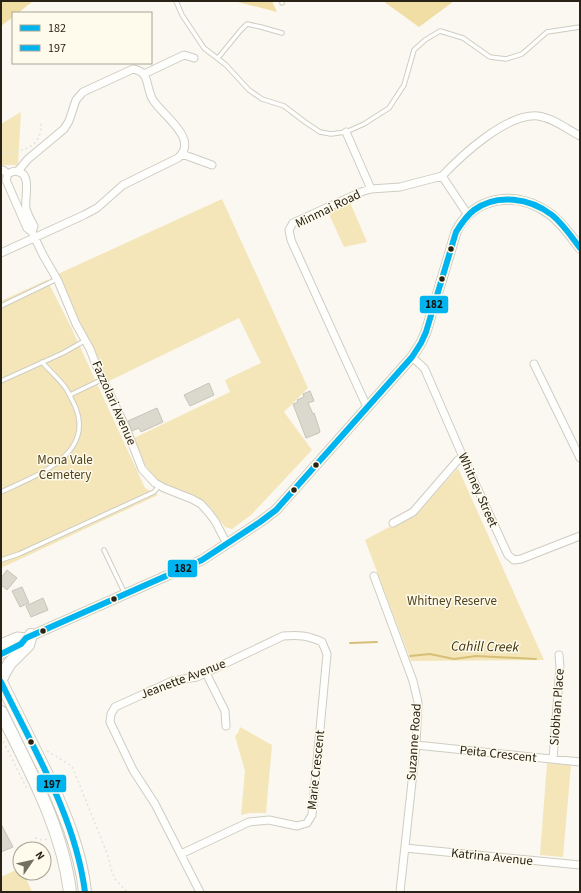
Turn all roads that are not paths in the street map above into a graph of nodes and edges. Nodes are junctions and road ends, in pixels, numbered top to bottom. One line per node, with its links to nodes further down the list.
1 (176, 1): 5 (lane)
2 (580, 27): 7 (lane)
3 (282, 33): 5 (lane)
4 (194, 58): 6 (street)
5 (218, 58): 7 (lane)
6 (144, 74): 9 (street); 11 (street)
7 (346, 132): 14 (street)
8 (580, 136): 13 (street)
9 (182, 154): 10 (street); 16 (street)
10 (212, 165)
11 (18, 171): 12 (street); 16 (street, Fazzolari Avenue)
12 (4, 172): 16 (street, Fazzolari Avenue)
13 (442, 176): 14 (street, Minmai Road); 15 (street)
14 (371, 189): 28 (street, Minmai Road)
15 (468, 215): 17 (street); 22 (street)
16 (33, 235): 18 (street); 19 (street, Fazzolari Avenue)
17 (580, 248)
18 (1, 253)
19 (57, 279): 20 (lane); 21 (street, Fazzolari Avenue)
20 (1, 306)
21 (86, 340): 23 (lane); 25 (street, Fazzolari Avenue)
22 (412, 357): 28 (street); 29 (street, Whitney Street)
23 (42, 362): 26 (lane); 27 (lane)
24 (534, 364): 30 (street)
25 (103, 379): 27 (lane); 31 (street, Fazzolari Avenue)
26 (1, 381)
27 (70, 395): 32 (lane)
28 (367, 407): 35 (street)
29 (463, 457): 33 (street); 34 (street, Whitney Street)
30 (580, 458)
31 (159, 486): 35 (street, Fazzolari Avenue); 37 (lane)
32 (1, 492)
33 (393, 523)
34 (580, 536)
35 (227, 544): 39 (street)
36 (104, 550): 39 (lane)
37 (1, 560)
38 (374, 576): 49 (street, Suzanne Road)
39 (125, 594): 40 (street)
40 (28, 636): 41 (street); 42 (street); 46 (highway)
41 (1, 644)
42 (1, 654)
43 (327, 654): 45 (street, Jeanette Avenue); 53 (street, Marie Crescent)
44 (559, 655): 50 (street, Siobhan Place)
45 (206, 673): 48 (street); 53 (street, Jeanette Avenue)
46 (1, 681): 58 (highway)
47 (2, 716): 55 (highway)
48 (226, 726)
49 (416, 746): 50 (street, Peita Crescent); 52 (street, Suzanne Road)
50 (553, 759): 51 (street, Peita Crescent)
51 (580, 762)
52 (405, 848): 54 (street, Katrina Avenue); 60 (street, Suzanne Road)
53 (181, 854): 59 (street, Jeanette Avenue)
54 (580, 865)
55 (66, 867): 56 (highway); 57 (highway)
56 (70, 892)
57 (76, 892)
58 (85, 892)
59 (200, 892)
60 (400, 892)

